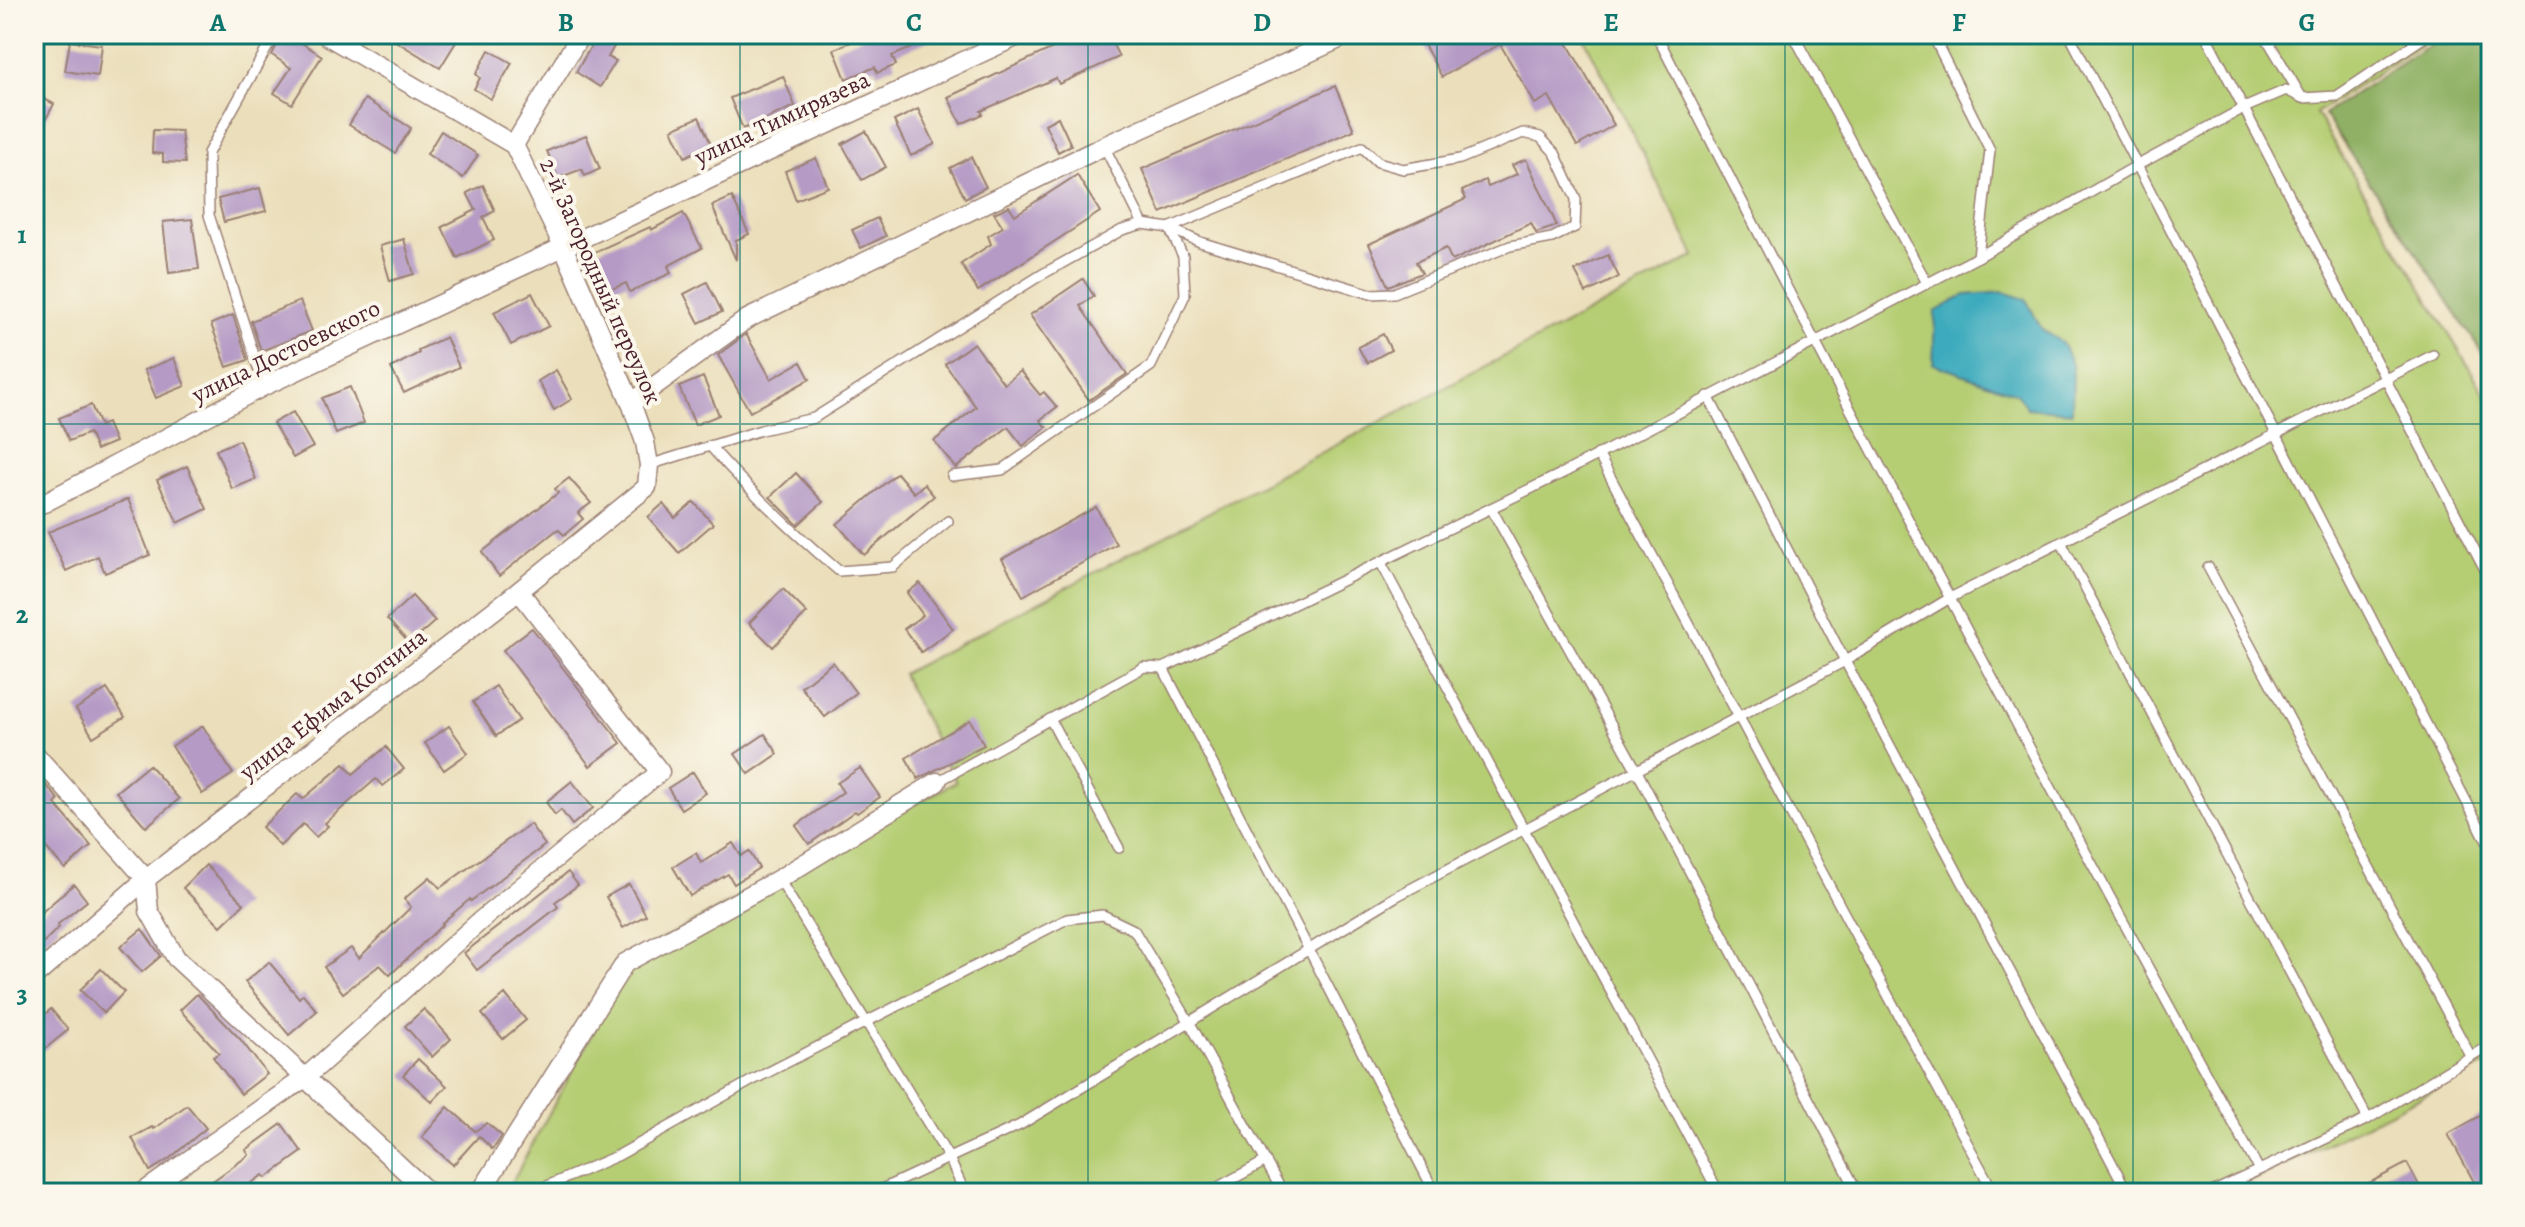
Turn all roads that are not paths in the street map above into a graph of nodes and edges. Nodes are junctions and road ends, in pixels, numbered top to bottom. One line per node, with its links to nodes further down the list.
1 (275, 34): 28 (lane)
2 (324, 34): 17 (street, 2-й Загородный переулок)
3 (581, 34): 17 (street)
4 (1022, 34): 22 (street, улица Тимирязева)
5 (1350, 34): 18 (street)
6 (1656, 34): 25 (lane)
7 (1793, 34): 24 (lane)
8 (1932, 34): 23 (lane)
9 (2069, 34): 19 (lane)
10 (2205, 34): 16 (lane)
11 (2264, 34): 15 (lane)
12 (2406, 34): 14 (lane)
13 (2429, 34): 14 (lane)
14 (2412, 45): 15 (lane)
15 (2302, 98): 16 (lane)
16 (2244, 108): 19 (lane); 27 (lane)
17 (514, 145): 22 (street, 2-й Загородный переулок)
18 (1104, 146): 20 (lane); 30 (street)
19 (2138, 165): 23 (lane); 31 (lane)
20 (1143, 224): 21 (lane); 32 (lane)
21 (1169, 228): 21 (lane); 35 (lane)
22 (563, 246): 28 (street, улица Достоевского); 30 (street, 2-й Загородный переулок)
23 (1978, 257): 24 (lane)
24 (1927, 283): 25 (lane)
25 (1813, 341): 29 (lane); 44 (lane)
26 (2433, 355): 27 (lane)
27 (2384, 379): 31 (lane); 42 (lane)
28 (264, 386): 36 (street, улица Достоевского)
29 (1708, 396): 33 (lane); 45 (lane)
30 (631, 403): 34 (street, 2-й Загородный переулок)
31 (2276, 433): 39 (lane); 54 (lane)
32 (710, 446): 34 (lane); 38 (lane)
33 (1598, 454): 37 (lane); 47 (lane)
34 (649, 465): 43 (street, улица Ефима Колчина)
35 (952, 476)
36 (34, 505)
37 (1491, 508): 40 (lane); 50 (lane)
38 (948, 521)
39 (2061, 542): 44 (lane); 64 (lane)
40 (1381, 563): 46 (lane); 52 (lane)
41 (2208, 567): 62 (lane)
42 (2491, 581)
43 (519, 591): 55 (street, улица Ефима Колчина); 63 (street)
44 (1950, 598): 45 (lane); 67 (lane)
45 (1845, 661): 47 (lane); 80 (lane)
46 (1163, 668): 48 (lane); 57 (lane)
47 (1740, 717): 50 (lane); 79 (lane)
48 (1050, 719): 51 (lane); 53 (lane)
49 (34, 753): 55 (street)
50 (1637, 771): 52 (lane); 78 (lane)
51 (937, 782): 56 (street)
52 (1524, 830): 57 (lane); 77 (lane)
53 (1119, 848)
54 (2491, 849)
55 (146, 879): 58 (street, улица Ефима Колчина); 63 (street)
56 (779, 879): 59 (lane); 70 (street)
57 (1309, 950): 60 (lane); 76 (lane)
58 (34, 977)
59 (865, 1022): 60 (lane); 65 (lane); 71 (lane)
60 (1190, 1023): 65 (lane); 66 (lane)
61 (2491, 1044): 62 (lane)
62 (2470, 1055): 64 (lane)
63 (306, 1077): 68 (street); 69 (street)
64 (2368, 1119): 67 (lane)
65 (949, 1158): 72 (lane); 73 (lane)
66 (1266, 1161): 74 (lane); 75 (lane)
67 (2258, 1168): 81 (lane)
68 (142, 1193)
69 (429, 1193)
70 (480, 1193)
71 (531, 1193)
72 (873, 1193)
73 (965, 1193)
74 (1207, 1193)
75 (1283, 1193)
76 (1435, 1193)
77 (1719, 1193)
78 (1858, 1193)
79 (1994, 1193)
80 (2128, 1193)
81 (2210, 1193)

